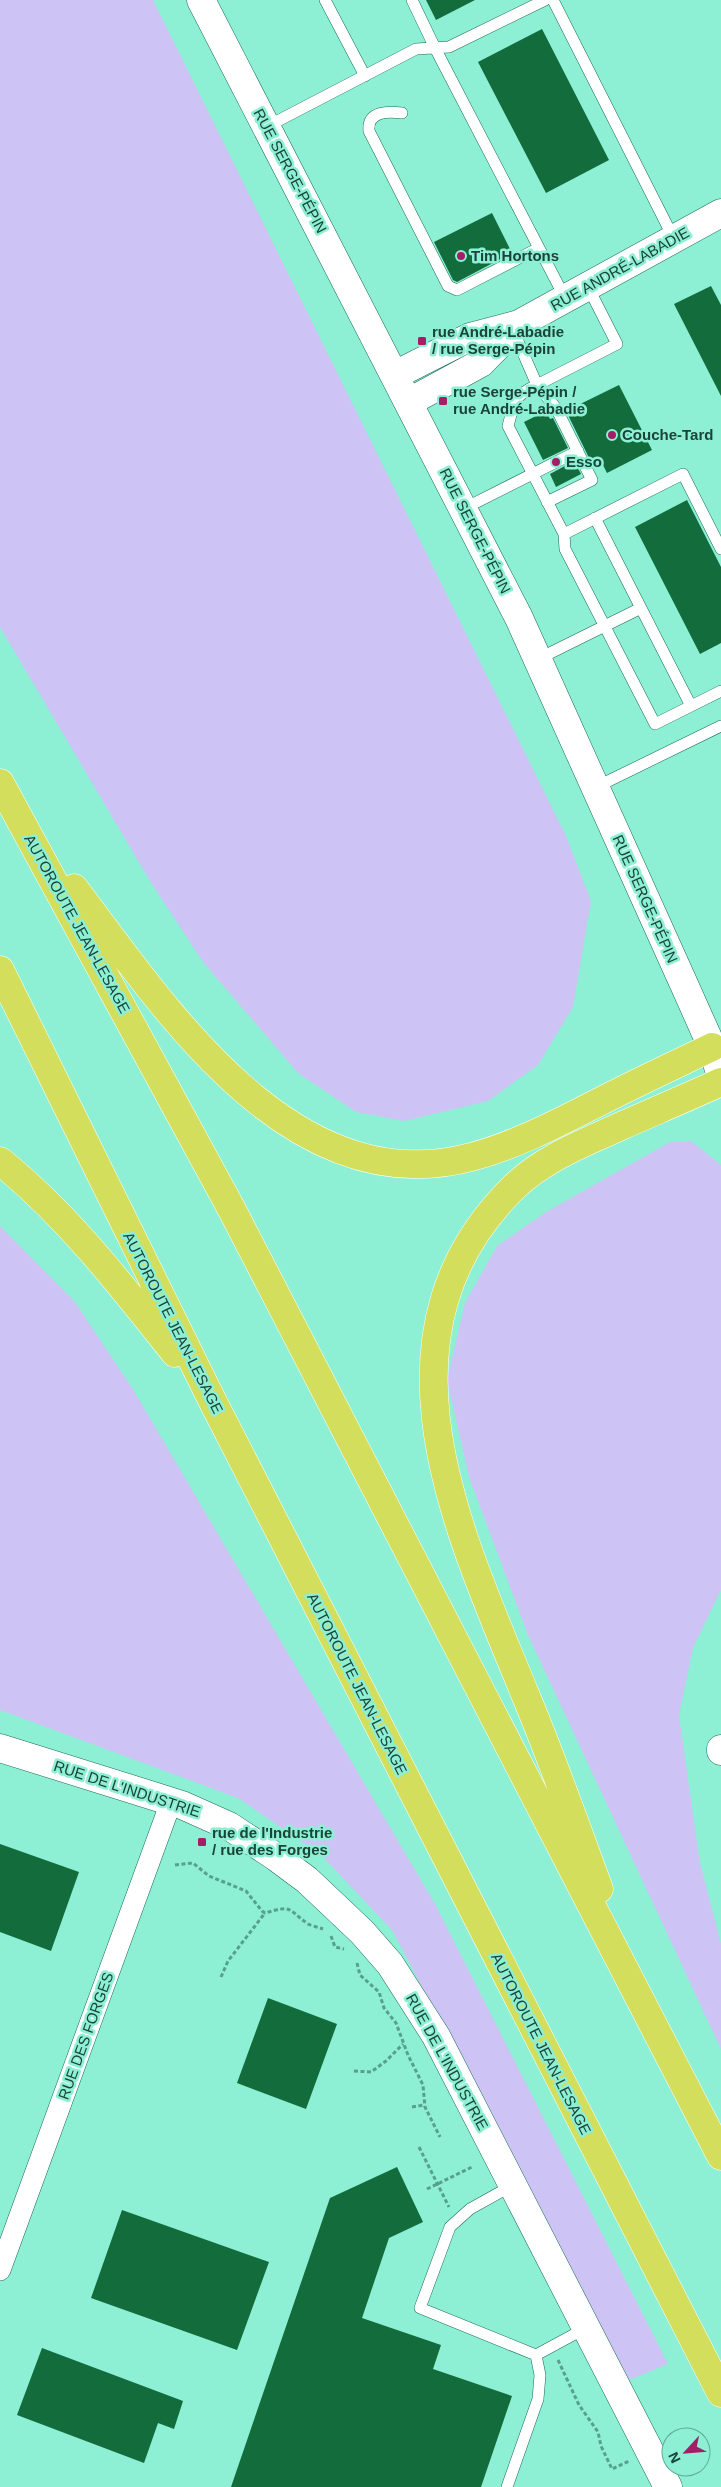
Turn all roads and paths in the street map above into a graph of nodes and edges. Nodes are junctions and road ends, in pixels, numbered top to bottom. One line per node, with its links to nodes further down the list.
1 (201, 0): 9 (street, RUE SERGE-PÉPIN)
2 (325, 0): 7 (lane)
3 (412, 0): 6 (lane)
4 (545, 0): 6 (lane)
5 (553, 0): 11 (lane)
6 (435, 48): 7 (lane); 12 (lane)
7 (364, 76): 9 (lane)
8 (402, 112): 12 (lane)
9 (266, 127): 15 (street, RUE SERGE-PÉPIN)
10 (721, 213): 11 (street, RUE ANDRÉ-LABADIE)
11 (674, 239): 13 (street, RUE ANDRÉ-LABADIE)
12 (539, 248): 13 (lane)
13 (577, 293): 14 (street, RUE ANDRÉ-LABADIE); 16 (lane)
14 (515, 327): 15 (street, RUE ANDRÉ-LABADIE); 16 (lane); 17 (street, RUE ANDRÉ-LABADIE)
15 (395, 374): 17 (street, RUE SERGE-PÉPIN)
16 (537, 385): 18 (lane); 19 (lane)
17 (409, 402): 21 (street, RUE SERGE-PÉPIN)
18 (578, 451): 19 (lane); 20 (lane)
19 (533, 474): 20 (lane); 21 (lane)
20 (547, 502): 23 (lane)
21 (464, 509): 27 (street, RUE SERGE-PÉPIN)
22 (595, 518): 23 (lane); 24 (lane); 25 (lane)
23 (564, 534): 26 (lane)
24 (721, 549)
25 (641, 608): 26 (lane); 29 (lane)
26 (604, 627): 27 (lane); 29 (lane)
27 (538, 659): 32 (street, RUE SERGE-PÉPIN)
28 (721, 691): 29 (lane)
29 (691, 706)
30 (721, 726): 32 (lane)
31 (0, 783): 33 (highway, AUTOROUTE JEAN-LESAGE)
32 (596, 787): 35 (street, RUE SERGE-PÉPIN)
33 (19, 817): 35 (highway); 47 (highway, AUTOROUTE JEAN-LESAGE)
34 (0, 970): 39 (highway, AUTOROUTE JEAN-LESAGE)
35 (712, 1048): 36 (street, RUE SERGE-PÉPIN)
36 (721, 1076)
37 (721, 1082): 47 (highway)
38 (0, 1161): 39 (highway)
39 (211, 1398): 64 (highway, AUTOROUTE JEAN-LESAGE)
40 (0, 1748): 41 (street, RUE DE L'INDUSTRIE)
41 (172, 1802): 57 (street, RUE DE L'INDUSTRIE); 60 (street, RUE DES FORGES)
42 (175, 1865): 43 (path)
43 (265, 1913): 44 (path); 46 (path)
44 (346, 1950)
45 (355, 1960): 48 (path)
46 (221, 1977)
47 (645, 2010): 54 (highway, AUTOROUTE JEAN-LESAGE)
48 (403, 2044): 49 (path); 50 (path)
49 (354, 2071)
50 (424, 2105): 51 (path); 52 (path)
51 (412, 2107)
52 (440, 2137)
53 (419, 2147): 56 (path)
54 (721, 2156)
55 (472, 2167): 56 (path)
56 (438, 2184): 58 (path); 59 (path)
57 (513, 2185): 61 (street, RUE DE L'INDUSTRIE); 63 (lane)
58 (428, 2190)
59 (451, 2210)
60 (0, 2270)
61 (586, 2328): 62 (lane); 67 (street, RUE DE L'INDUSTRIE)
62 (551, 2346): 63 (lane); 65 (path)
63 (536, 2354): 66 (lane)
64 (721, 2393)
65 (618, 2467)
66 (508, 2487)
67 (668, 2487)

